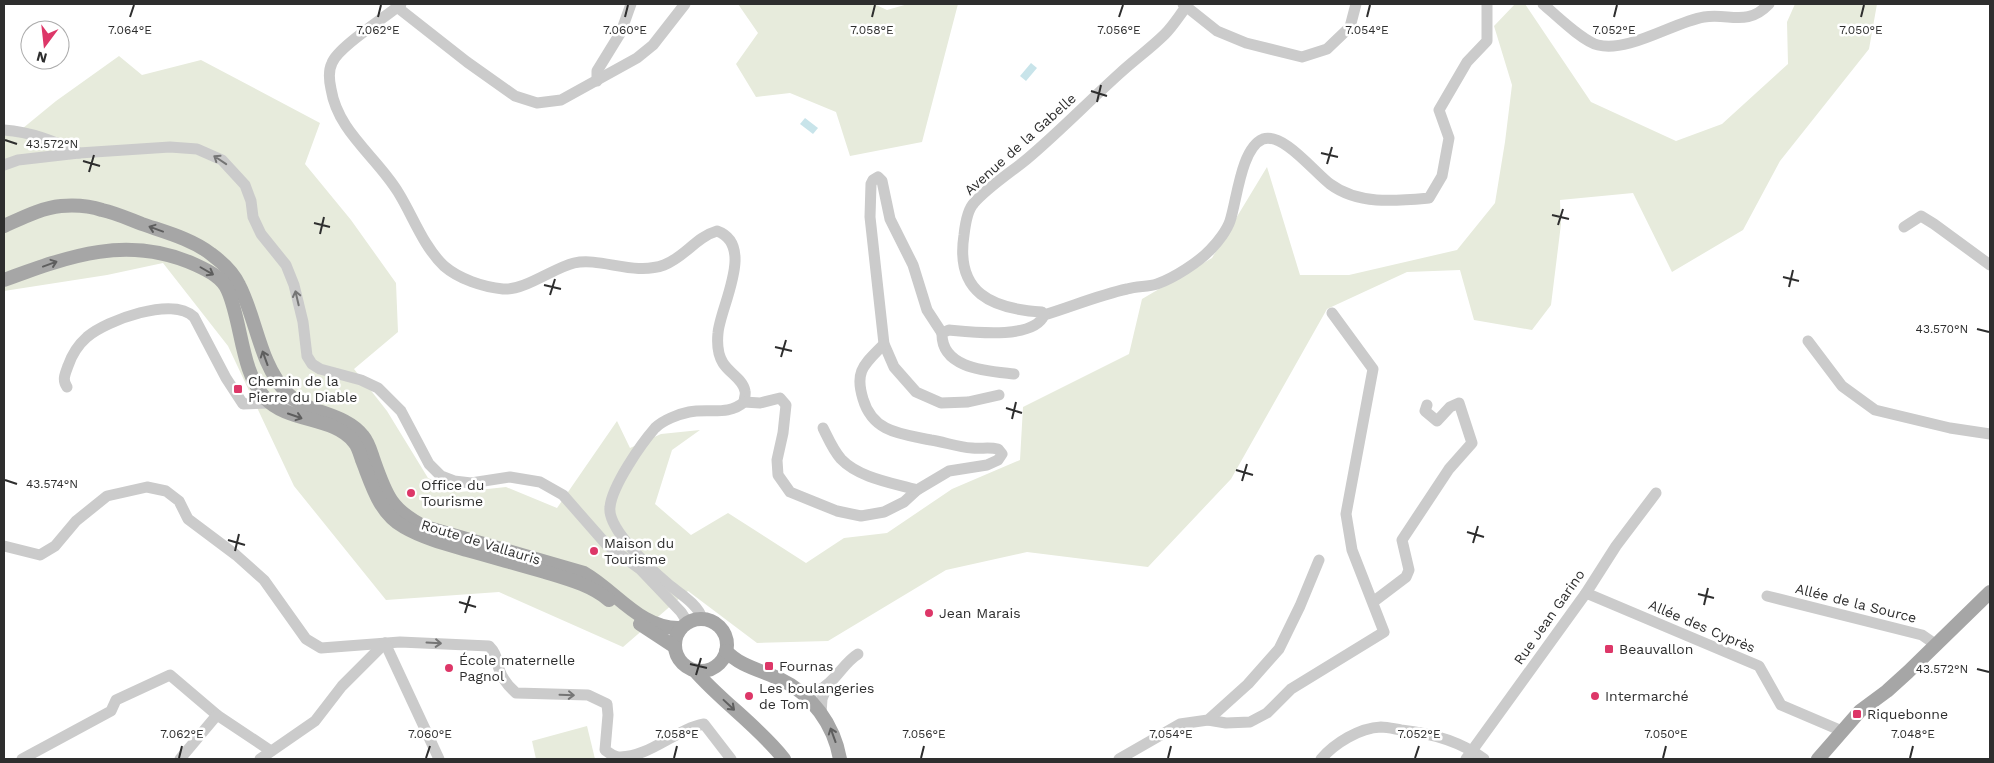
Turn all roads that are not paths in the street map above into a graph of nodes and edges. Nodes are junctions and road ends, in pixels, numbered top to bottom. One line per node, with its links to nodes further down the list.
1 (632, 4): 9 (street)
2 (685, 4): 9 (street)
3 (1356, 4): 7 (street)
4 (1487, 4): 18 (street)
5 (1542, 4): 6 (street)
6 (1769, 4)
7 (1185, 5): 18 (street, Avenue de la Gabelle)
8 (399, 6): 9 (street); 26 (street)
9 (597, 81)
10 (4, 130): 11 (street)
11 (79, 153): 12 (street); 39 (street, one-way to 11)
12 (4, 165)
13 (4, 226): 25 (main road, Route de Vallauris, one-way to 13)
14 (1904, 227): 15 (street)
15 (1990, 265)
16 (4, 280): 27 (main road, Route de Vallauris, one-way to 27)
17 (1332, 313): 38 (street)
18 (1043, 317): 19 (street)
19 (942, 333): 21 (street); 22 (street)
20 (1808, 341): 30 (street)
21 (884, 344): 24 (street); 31 (street)
22 (1014, 374)
23 (67, 388): 27 (street)
24 (999, 395)
25 (298, 402): 27 (street); 39 (main road, Route de Vallauris)
26 (744, 402): 31 (street); 39 (street)
27 (271, 403): 42 (main road, Route de Vallauris, one-way to 42)
28 (1427, 405): 38 (street)
29 (823, 428): 31 (street)
30 (1990, 434)
31 (917, 490)
32 (1656, 493): 36 (street, Rue Jean Garino)
33 (4, 546): 40 (street)
34 (1319, 560): 50 (street)
35 (1990, 592): 41 (main road)
36 (1586, 593): 51 (street, Allée des Cyprès); 53 (street, Rue Jean Garino)
37 (1767, 596): 41 (street, Allée de la Source)
38 (1373, 602): 50 (street)
39 (690, 623): 42 (main road); 43 (main road)
40 (385, 643): 52 (street); 57 (street); 58 (street, one-way to 58)
41 (1935, 644): 51 (main road)
42 (674, 647): 45 (main road)
43 (726, 651): 45 (main road); 47 (main road)
44 (858, 654): 46 (street)
45 (695, 671): 59 (main road, one-way to 59)
46 (828, 684): 47 (street); 48 (street)
47 (803, 694): 48 (main road)
48 (821, 712): 60 (main road, one-way to 48)
49 (217, 715): 52 (street); 54 (street); 55 (street)
50 (1208, 720): 61 (street)
51 (1842, 731): 64 (main road)
52 (271, 751): 56 (street)
53 (1469, 755): 62 (street); 63 (street)
54 (22, 759)
55 (180, 759)
56 (260, 759)
57 (439, 759)
58 (731, 759)
59 (784, 759)
60 (840, 759)
61 (1119, 759)
62 (1321, 759)
63 (1484, 759)
64 (1818, 759)

